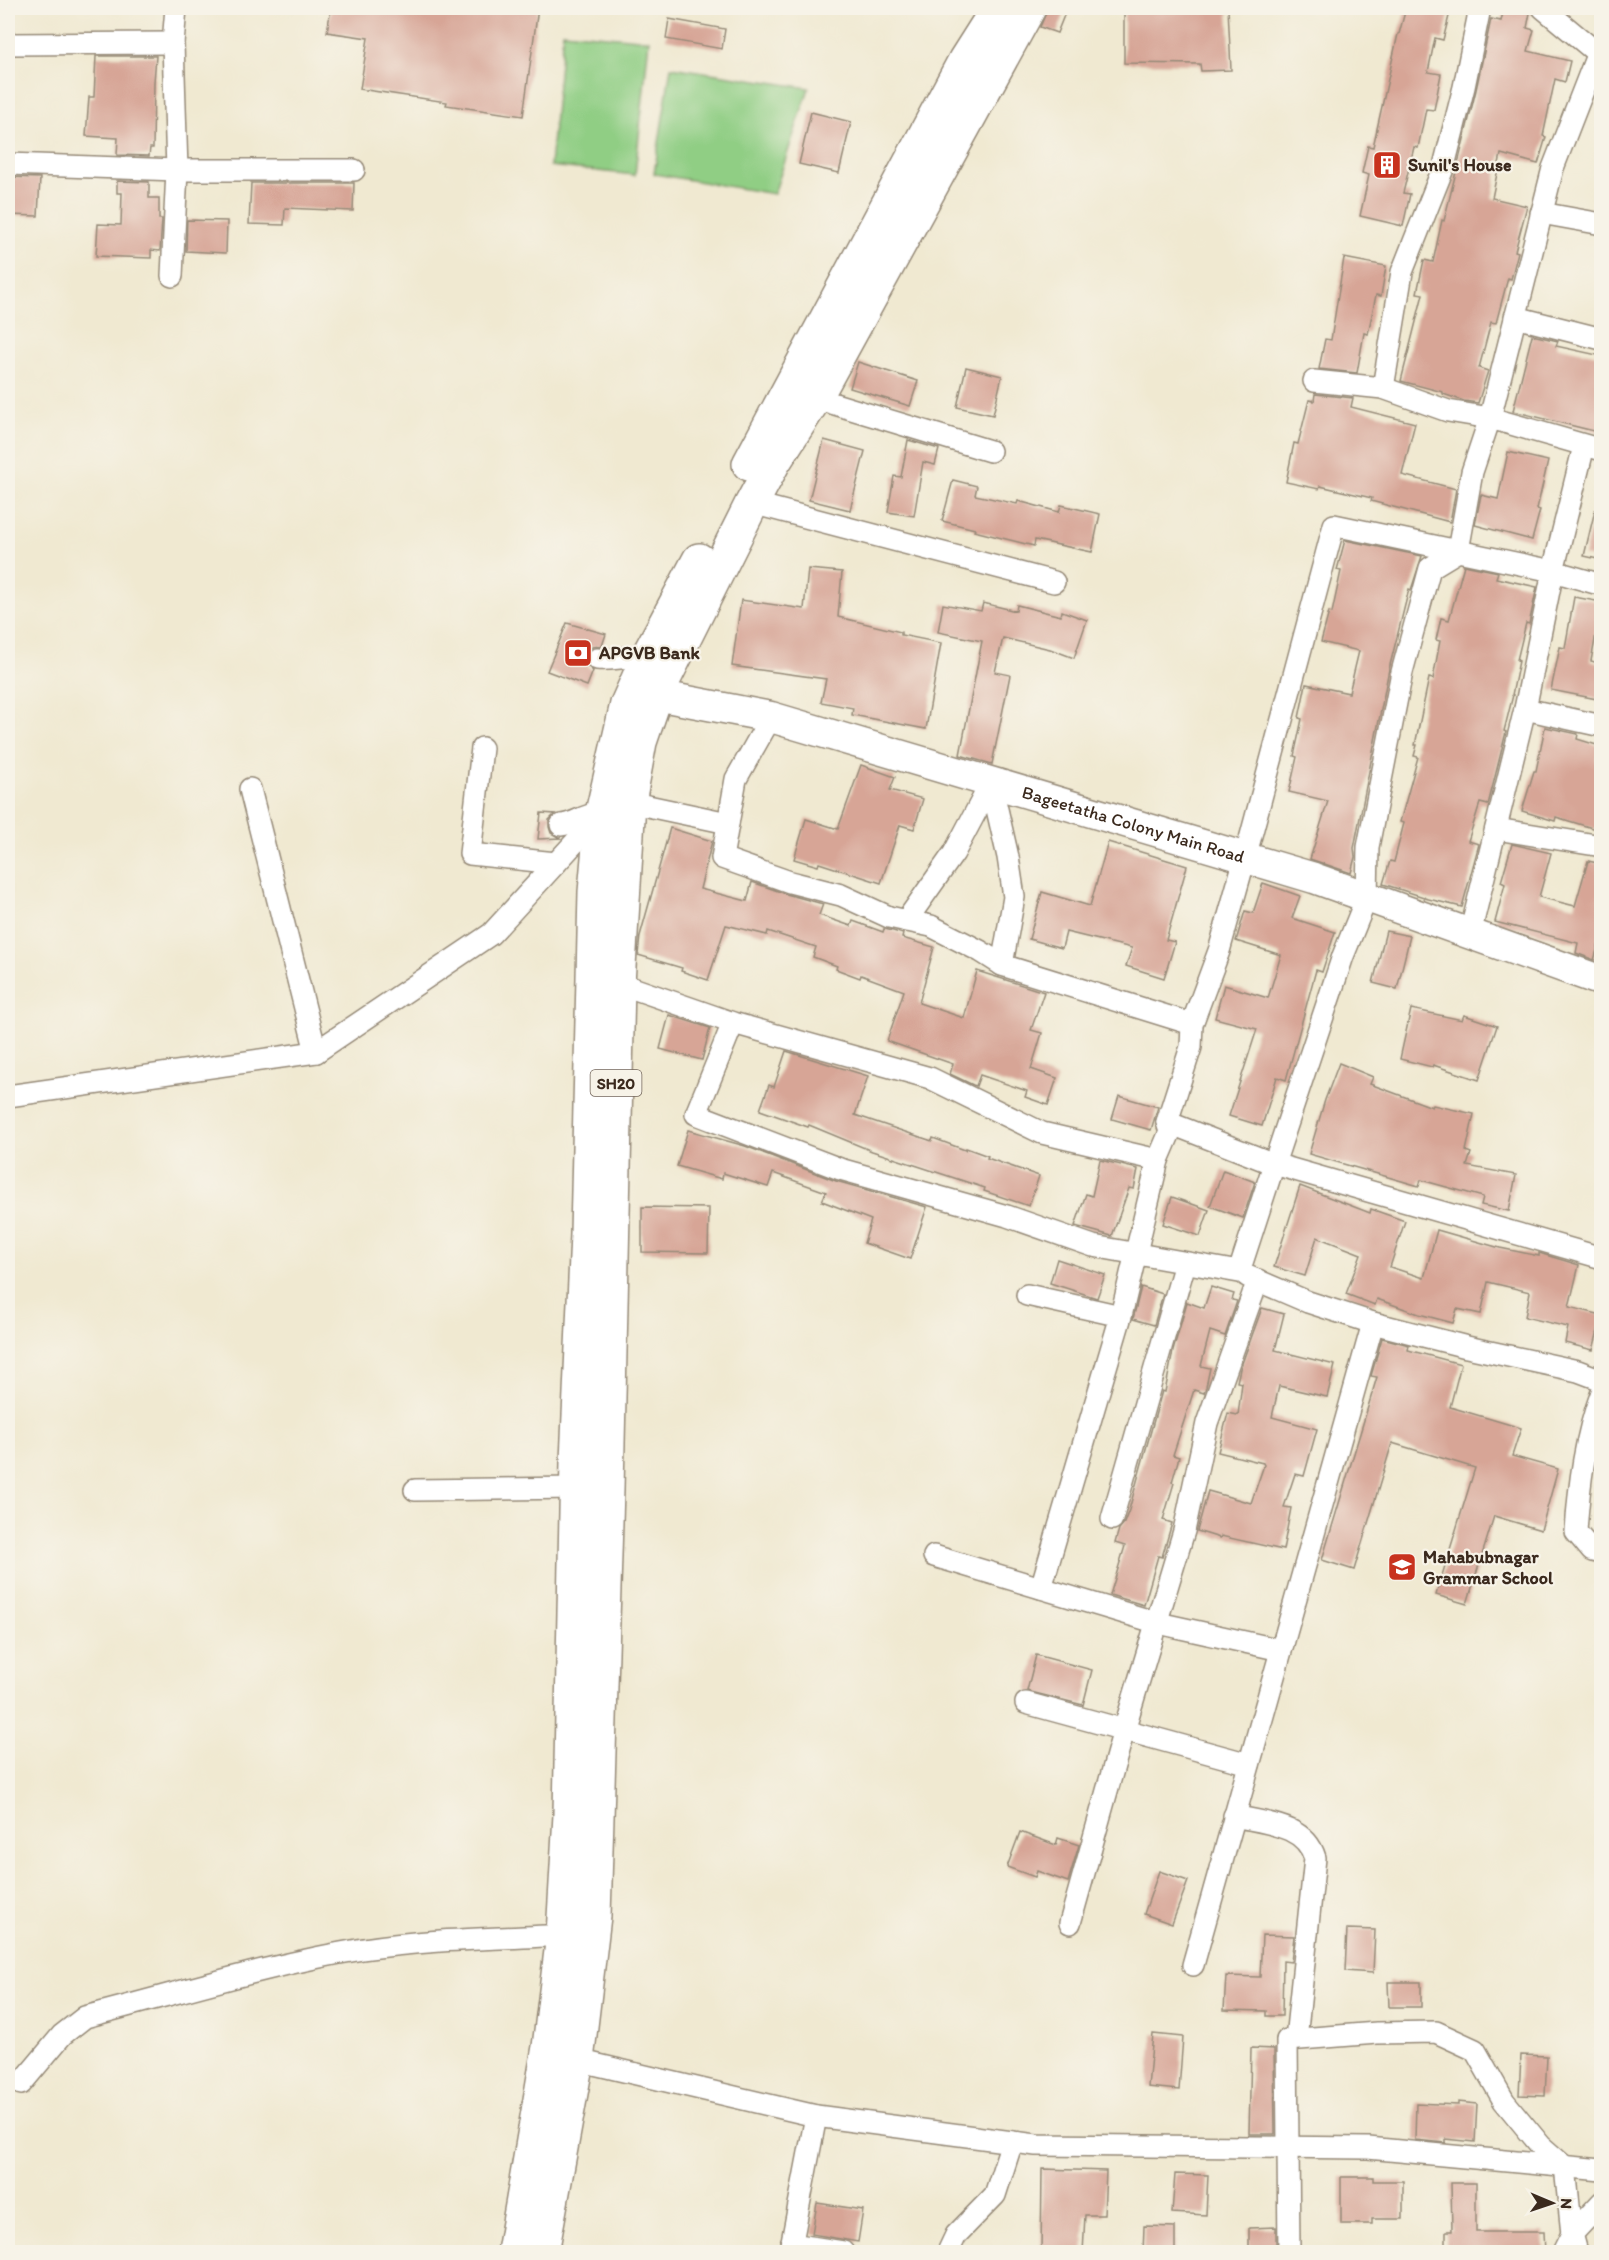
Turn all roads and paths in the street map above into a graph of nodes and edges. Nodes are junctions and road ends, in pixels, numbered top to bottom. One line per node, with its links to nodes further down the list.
1 (176, 8): 6 (street)
2 (998, 8): 29 (main road, SH20)
3 (1029, 8): 19 (main road, SH20)
4 (1480, 8): 18 (street)
5 (1543, 8): 8 (street)
6 (173, 43): 7 (street); 10 (street)
7 (8, 44)
8 (1599, 56): 12 (street)
9 (8, 164): 10 (street)
10 (177, 170): 11 (street); 14 (street)
11 (354, 170)
12 (1541, 213): 13 (street); 15 (street)
13 (1602, 224)
14 (172, 276)
15 (1515, 317): 16 (street); 20 (street)
16 (1602, 339)
17 (1314, 381): 18 (street)
18 (1383, 388): 20 (street)
19 (815, 398): 22 (street); 23 (main road, SH20)
20 (1490, 418): 21 (street); 24 (street)
21 (1593, 448): 25 (street)
22 (990, 450)
23 (752, 503): 26 (street); 30 (main road, SH20)
24 (1458, 551): 25 (street); 42 (street); 44 (street)
25 (1553, 571): 27 (street); 31 (street)
26 (1054, 582)
27 (1602, 585)
28 (597, 659): 29 (street)
29 (646, 661): 37 (main road, SH20)
30 (656, 695): 32 (street, Bageetatha Colony Main Road); 37 (main road, SH20)
31 (1525, 709): 33 (street); 40 (street)
32 (771, 717): 35 (street, Bageetatha Colony Main Road); 38 (street)
33 (1602, 726)
34 (482, 748): 43 (street)
35 (991, 783): 42 (street, Bageetatha Colony Main Road); 45 (street); 47 (street)
36 (250, 789): 52 (street)
37 (615, 807): 38 (street); 39 (street); 43 (street); 49 (main road, SH20); 67 (main road, SH20)
38 (728, 823): 45 (street)
39 (561, 825)
40 (1496, 829): 41 (street); 46 (street)
41 (1602, 846)
42 (1245, 858): 44 (street, Bageetatha Colony Main Road); 51 (street)
43 (555, 863): 52 (street)
44 (1367, 897): 46 (street, Bageetatha Colony Main Road); 56 (street)
45 (906, 921): 47 (street)
46 (1470, 934): 48 (street, Bageetatha Colony Main Road)
47 (1002, 965): 51 (street)
48 (1602, 981)
49 (618, 983): 50 (street); 83 (main road, SH20)
50 (733, 1023): 55 (street); 57 (street)
51 (1192, 1024): 54 (street)
52 (316, 1052): 53 (street)
53 (8, 1096)
54 (1167, 1122): 55 (street); 56 (street)
55 (1158, 1160): 57 (street)
56 (1274, 1164): 58 (street); 60 (street)
57 (1136, 1255): 59 (street); 63 (street)
58 (1602, 1258)
59 (1185, 1263): 60 (street); 69 (street)
60 (1239, 1272): 61 (street)
61 (1258, 1280): 64 (street); 73 (street)
62 (1027, 1295): 63 (street)
63 (1121, 1316): 72 (street)
64 (1373, 1323): 65 (street); 74 (street)
65 (1602, 1380)
66 (1602, 1392): 70 (street)
67 (576, 1488): 68 (street); 80 (main road, SH20)
68 (415, 1490)
69 (1112, 1519)
70 (1602, 1553)
71 (934, 1556): 72 (street)
72 (1041, 1588): 73 (street)
73 (1158, 1623): 74 (street); 76 (street)
74 (1281, 1650): 77 (street)
75 (1026, 1703): 76 (street)
76 (1124, 1730): 77 (street); 79 (street)
77 (1249, 1764): 78 (street)
78 (1234, 1816): 81 (street); 82 (street)
79 (1070, 1923)
80 (563, 1935): 84 (street); 93 (main road, SH20)
81 (1193, 1965)
82 (1296, 2039): 87 (street); 88 (street)
83 (577, 2060): 85 (street); 94 (main road, SH20)
84 (21, 2084)
85 (816, 2116): 86 (street); 92 (street)
86 (1012, 2142): 87 (street); 96 (street)
87 (1289, 2147): 88 (street); 97 (street)
88 (1565, 2167): 89 (street); 91 (street)
89 (1602, 2170)
90 (1602, 2202): 91 (street)
91 (1570, 2246)
92 (791, 2248): 95 (street)
93 (514, 2253)
94 (542, 2253)
95 (843, 2253)
96 (948, 2253)
97 (1289, 2253)

